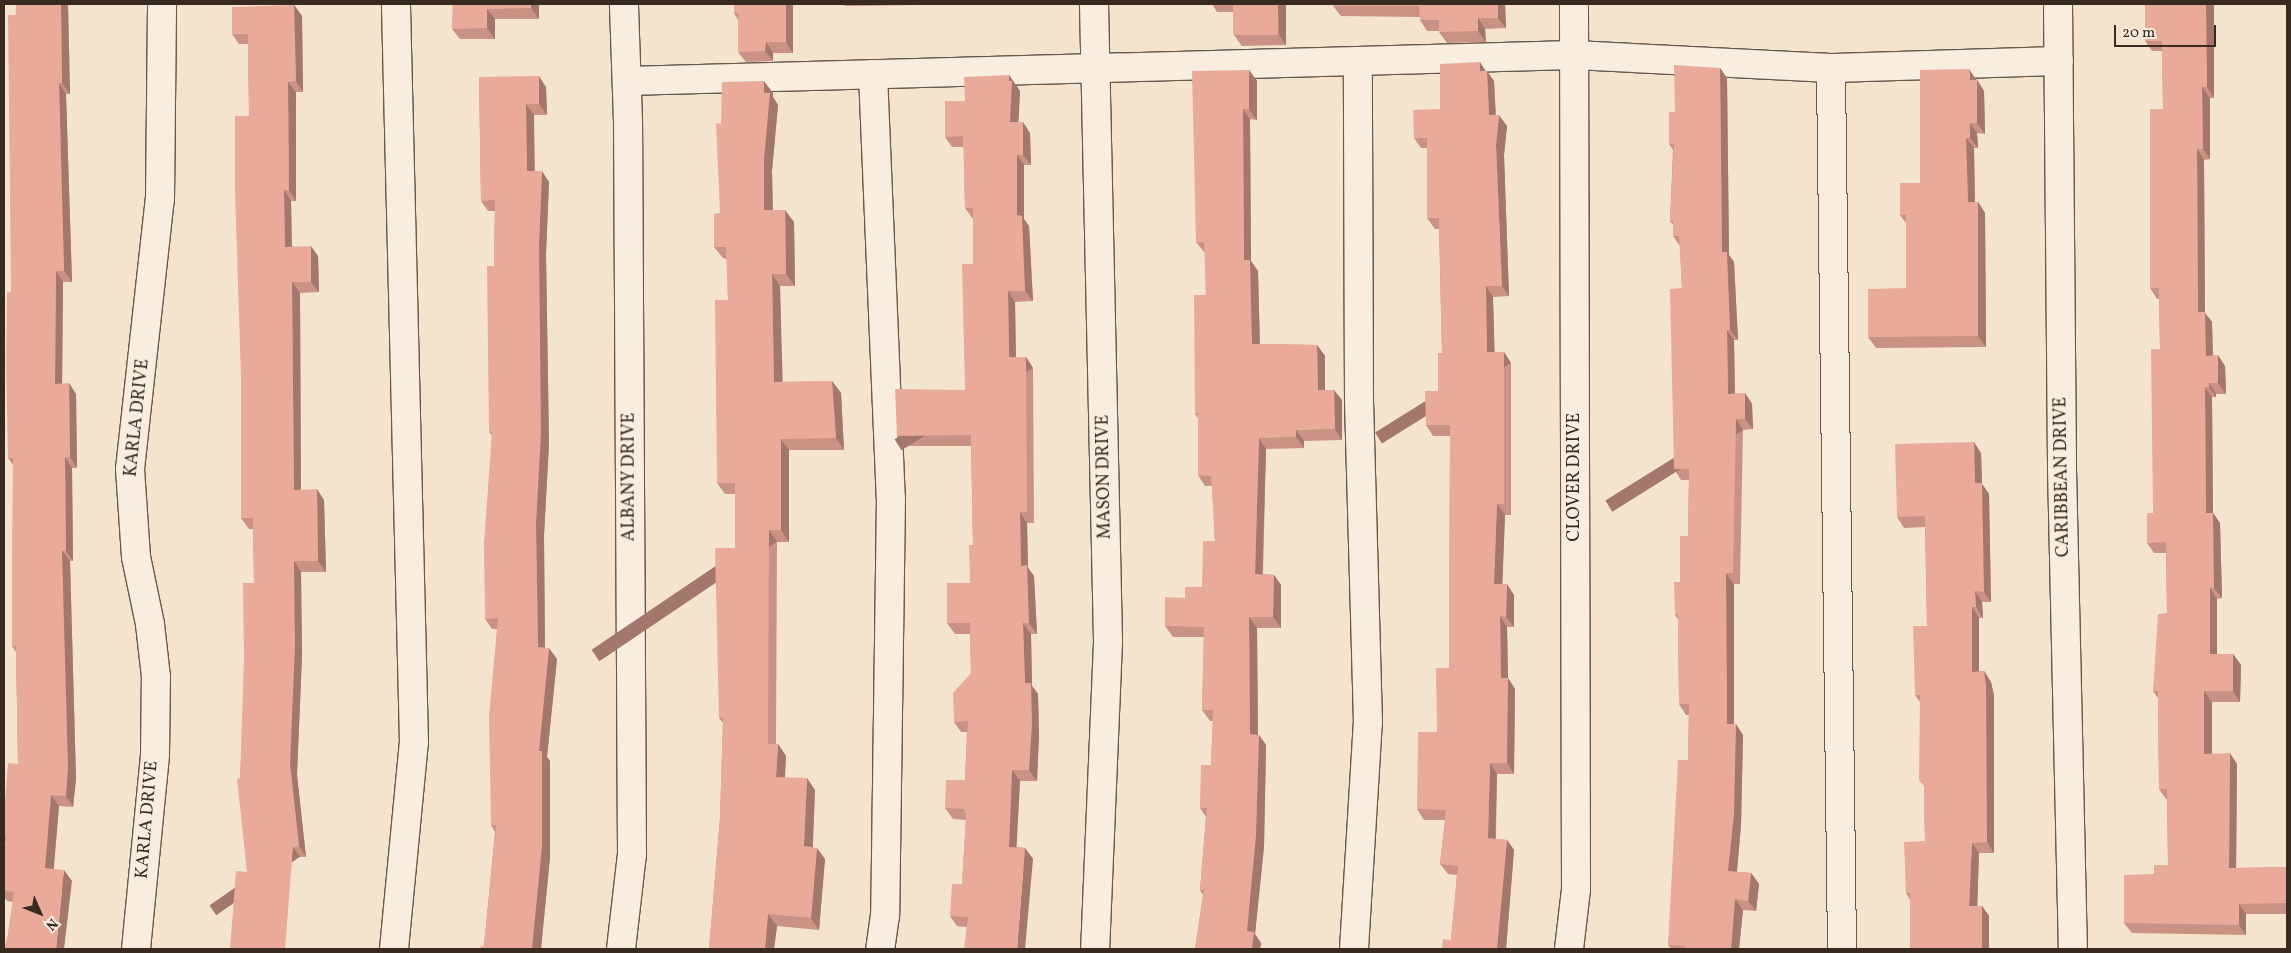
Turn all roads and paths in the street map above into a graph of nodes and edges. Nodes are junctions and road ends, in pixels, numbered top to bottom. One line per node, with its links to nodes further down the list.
1 (162, 4): 14 (street, KARLA DRIVE)
2 (396, 4): 15 (street)
3 (624, 4): 13 (street, ALBANY DRIVE)
4 (1094, 4): 10 (street, MASON DRIVE)
5 (1574, 4): 7 (street, CLOVER DRIVE)
6 (2058, 4): 9 (street, CARIBBEAN DRIVE)
7 (1574, 56): 8 (street); 11 (street); 20 (street, CLOVER DRIVE)
8 (1358, 61): 10 (street); 19 (street)
9 (2060, 61): 11 (street); 22 (street, CARIBBEAN DRIVE)
10 (1095, 68): 12 (street); 18 (street, MASON DRIVE)
11 (1831, 68): 21 (street)
12 (873, 74): 13 (street); 17 (street)
13 (627, 81): 16 (street, ALBANY DRIVE)
14 (136, 949)
15 (394, 949)
16 (621, 949)
17 (880, 949)
18 (1095, 949)
19 (1354, 949)
20 (1569, 949)
21 (1842, 949)
22 (2073, 949)

